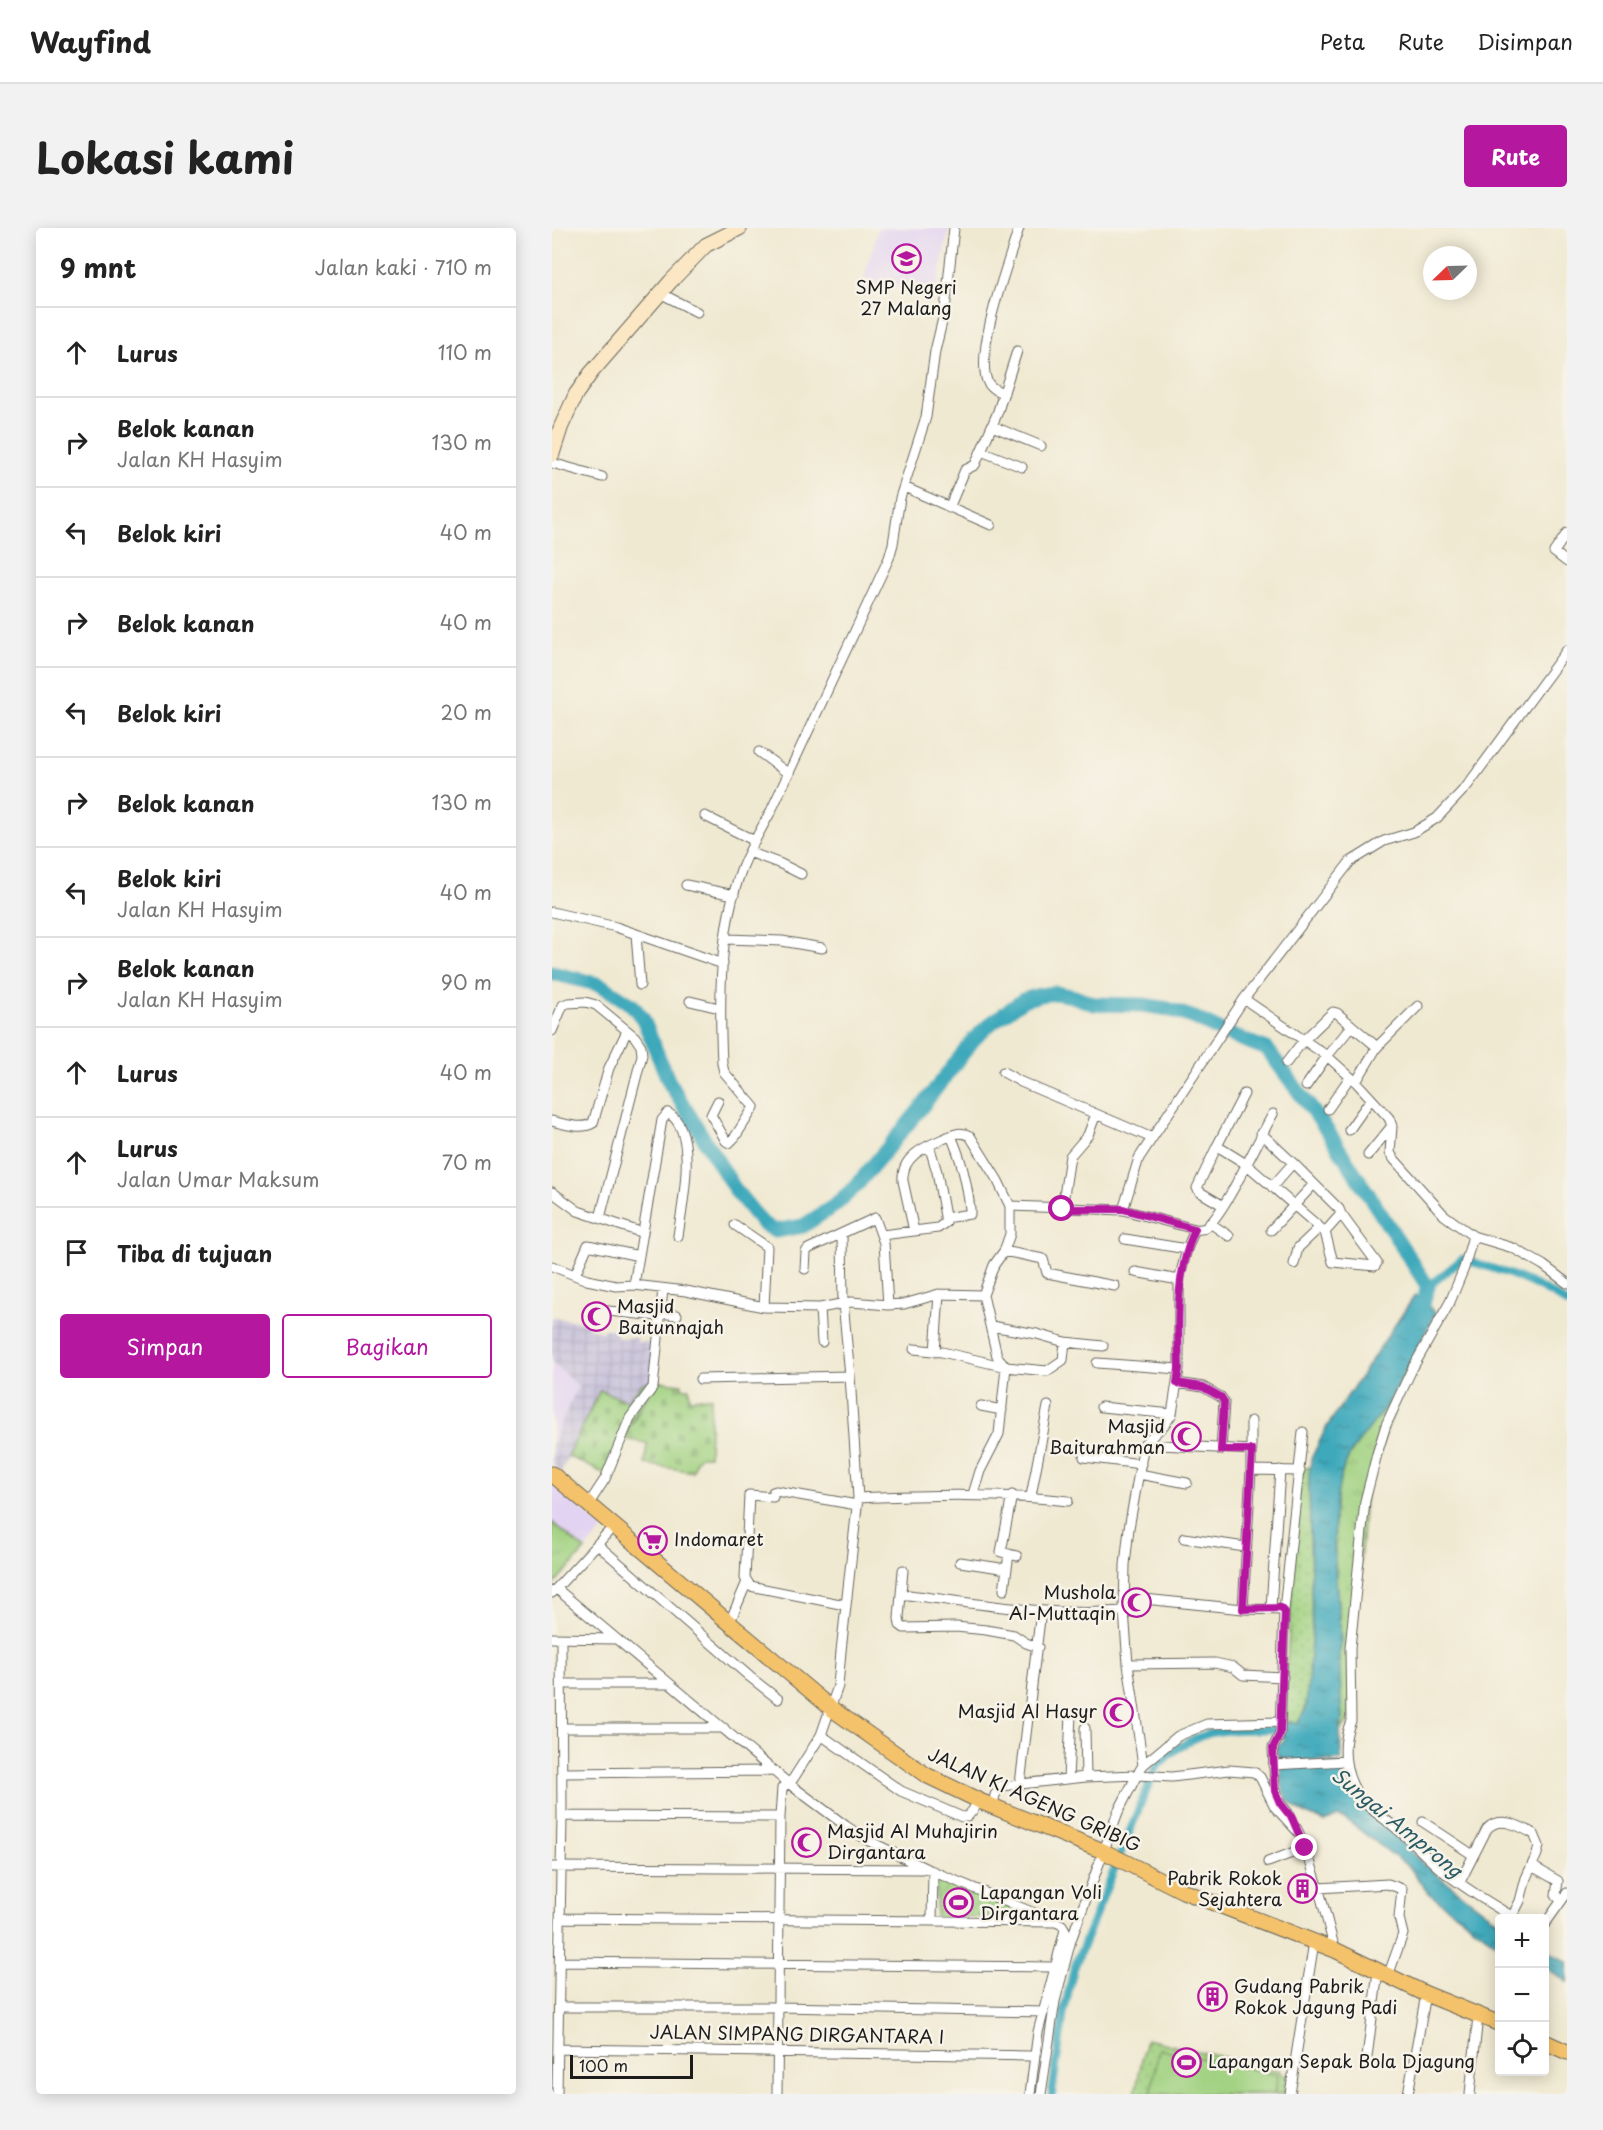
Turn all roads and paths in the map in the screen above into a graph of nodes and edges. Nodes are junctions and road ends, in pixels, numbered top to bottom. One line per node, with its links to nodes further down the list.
1 (740, 228): 4 (street)
2 (954, 228): 15 (street)
3 (1019, 228): 7 (street)
4 (660, 293): 5 (street); 11 (street)
5 (697, 312)
6 (1017, 351): 7 (street)
7 (1004, 393): 8 (street)
8 (992, 426): 9 (street); 10 (street)
9 (1041, 446)
10 (981, 451): 13 (street); 16 (street)
11 (552, 455)
12 (552, 463): 14 (street)
13 (1022, 467)
14 (602, 477)
15 (904, 487): 16 (street); 22 (street)
16 (949, 508): 17 (street)
17 (991, 525)
18 (1567, 532): 19 (street)
19 (1567, 562)
20 (1567, 650): 35 (street)
21 (759, 752): 22 (street)
22 (789, 774): 24 (street)
23 (705, 816): 24 (street)
24 (754, 841): 25 (street)
25 (749, 852): 26 (street); 28 (street)
26 (801, 874)
27 (686, 885): 28 (street)
28 (734, 895): 31 (street)
29 (552, 912): 30 (street)
30 (636, 934): 33 (street); 34 (street)
31 (726, 939): 32 (street); 33 (street)
32 (822, 948)
33 (723, 964): 38 (street)
34 (640, 986)
35 (1244, 999): 42 (street); 60 (street)
36 (690, 1001): 38 (street)
37 (1418, 1006): 43 (street)
38 (719, 1008): 51 (street)
39 (1352, 1026): 42 (street); 43 (street); 44 (street)
40 (552, 1031): 41 (street)
41 (627, 1031): 55 (street); 75 (street)
42 (1303, 1041): 44 (street); 45 (street)
43 (1377, 1047): 47 (street)
44 (1327, 1056): 47 (street); 48 (street)
45 (1286, 1064)
46 (1003, 1072): 53 (street)
47 (1353, 1080): 50 (street); 52 (street)
48 (1306, 1086)
49 (1244, 1094): 62 (street)
50 (1371, 1099): 56 (street); 57 (street)
51 (718, 1101)
52 (1328, 1109)
53 (1096, 1114): 60 (street); 72 (street)
54 (1273, 1114): 58 (street)
55 (552, 1121)
56 (1392, 1126): 63 (street); 88 (street)
57 (1348, 1130)
58 (1261, 1133): 64 (street); 65 (street)
59 (951, 1136): 61 (street); 71 (street); 76 (street)
60 (1152, 1138): 73 (street)
61 (928, 1145): 76 (street); 82 (street)
62 (1217, 1146): 65 (street); 69 (street)
63 (1368, 1155)
64 (1293, 1163): 66 (street); 67 (street)
65 (1246, 1164): 67 (street); 69 (street)
66 (1314, 1184): 70 (street); 74 (street)
67 (1272, 1187): 70 (street)
68 (552, 1192): 75 (street)
69 (1222, 1205): 77 (street)
70 (1293, 1205): 80 (street); 81 (street)
71 (1010, 1206): 72 (street); 91 (street)
72 (1062, 1209): 73 (street)
73 (1123, 1209): 79 (street)
74 (1341, 1214): 81 (street); 81 (street)
75 (600, 1218): 83 (street)
76 (945, 1218): 82 (street)
77 (1210, 1223): 79 (street); 87 (street)
78 (735, 1225): 107 (street)
79 (1195, 1229): 90 (street)
80 (1271, 1230)
81 (1322, 1230): 93 (street)
82 (914, 1231): 85 (street)
83 (643, 1233): 86 (street); 92 (street)
84 (842, 1235): 85 (street); 95 (street); 105 (street)
85 (882, 1235): 106 (street)
86 (678, 1236)
87 (1229, 1236)
88 (1473, 1236): 99 (street); 182 (street)
89 (1125, 1239): 90 (street)
90 (1186, 1249): 98 (street)
91 (1005, 1251): 101 (street); 104 (street)
92 (639, 1256): 97 (street); 100 (street)
93 (1294, 1264)
94 (552, 1266): 97 (street)
95 (805, 1269)
96 (1135, 1272): 98 (street)
97 (575, 1275): 100 (street)
98 (1179, 1280): 120 (street)
99 (1567, 1283)
100 (634, 1285): 102 (street)
101 (1115, 1286)
102 (663, 1289): 107 (street); 110 (street)
103 (939, 1294): 104 (street); 106 (street); 117 (street)
104 (983, 1295): 112 (street)
105 (843, 1302): 106 (street); 108 (street); 121 (street)
106 (888, 1305)
107 (764, 1307): 108 (street)
108 (820, 1308): 113 (street)
109 (598, 1310): 110 (street)
110 (660, 1314): 111 (street); 147 (street)
111 (677, 1315)
112 (991, 1326): 114 (street); 119 (street)
113 (822, 1342)
114 (1065, 1342): 115 (street); 119 (street)
115 (1103, 1346)
116 (914, 1349): 117 (street)
117 (935, 1352): 119 (street)
118 (1097, 1363): 120 (street)
119 (1005, 1367): 127 (street)
120 (1179, 1369): 123 (street)
121 (850, 1376): 122 (street); 146 (street)
122 (699, 1379)
123 (1177, 1383): 128 (street); 132 (street)
124 (981, 1406): 127 (street)
125 (1048, 1406): 144 (street)
126 (1101, 1407): 128 (street)
127 (1002, 1410): 142 (street)
128 (1172, 1414): 131 (street)
129 (1251, 1421): 133 (street)
130 (1303, 1432): 138 (street)
131 (1144, 1444): 132 (street); 135 (street)
132 (1221, 1450): 133 (street)
133 (1252, 1450): 136 (street)
134 (1084, 1457): 135 (street)
135 (1141, 1464): 140 (street)
136 (1251, 1470): 137 (street); 151 (street)
137 (1280, 1470): 138 (street); 161 (street)
138 (1300, 1471): 163 (street)
139 (552, 1474): 147 (main road, JALAN KI AGENG GRIBIG)
140 (1139, 1474): 141 (street); 165 (street)
141 (1187, 1483)
142 (973, 1494): 143 (street); 146 (street)
143 (1012, 1495): 144 (street); 153 (street)
144 (1031, 1496): 145 (street)
145 (1068, 1500)
146 (858, 1501): 155 (street); 160 (street)
147 (588, 1505): 148 (main road, JALAN KI AGENG GRIBIG)
148 (613, 1527): 150 (street); 166 (main road, JALAN KI AGENG GRIBIG)
149 (1184, 1538): 151 (street)
150 (598, 1545): 157 (street); 174 (street)
151 (1245, 1547): 162 (street)
152 (960, 1562): 153 (street)
153 (1007, 1569): 156 (street)
154 (903, 1570): 158 (street)
155 (746, 1584): 160 (street); 166 (street)
156 (1004, 1590)
157 (554, 1591): 168 (street)
158 (901, 1594): 164 (street); 169 (street)
159 (1144, 1599): 162 (street)
160 (845, 1605): 175 (street)
161 (1270, 1608): 162 (street); 163 (street)
162 (1243, 1609)
163 (1284, 1610): 171 (street)
164 (1041, 1611): 165 (street); 169 (street)
165 (1125, 1611): 170 (street)
166 (729, 1624): 175 (main road, JALAN KI AGENG GRIBIG)
167 (556, 1638): 168 (street); 172 (street)
168 (616, 1639): 173 (street)
169 (1038, 1647): 191 (street)
170 (1128, 1664): 171 (street); 184 (street)
171 (1283, 1677): 177 (street)
172 (562, 1684): 173 (street); 178 (street)
173 (669, 1684): 179 (street)
174 (778, 1699)
175 (832, 1709): 181 (street); 192 (main road, JALAN KI AGENG GRIBIG)
176 (1071, 1715): 189 (street)
177 (1280, 1722): 183 (street); 184 (street)
178 (562, 1728): 179 (street); 186 (street)
179 (724, 1728): 185 (street)
180 (1085, 1728): 188 (street)
181 (821, 1735): 190 (street); 192 (street)
182 (1343, 1762): 183 (street); 206 (street)
183 (1278, 1764): 197 (street)
184 (1143, 1765): 187 (street)
185 (775, 1771): 186 (street); 190 (street)
186 (562, 1773): 194 (street)
187 (1139, 1775): 188 (street); 197 (street); 199 (street)
188 (1086, 1777): 189 (street)
189 (1068, 1779): 191 (street)
190 (788, 1783): 195 (street); 205 (street)
191 (1020, 1784): 193 (street)
192 (978, 1800): 193 (main road, JALAN KI AGENG GRIBIG)
193 (993, 1806): 199 (main road, JALAN KI AGENG GRIBIG)
194 (562, 1816): 195 (street); 203 (street)
195 (780, 1817): 204 (street)
196 (1423, 1822): 200 (street)
197 (1299, 1833): 198 (street)
198 (1305, 1848): 201 (street); 207 (street)
199 (1104, 1852): 216 (main road, JALAN KI AGENG GRIBIG); 237 (street)
200 (1473, 1855): 202 (street); 206 (street)
201 (1268, 1862)
202 (1532, 1866): 208 (street); 210 (street)
203 (556, 1867): 204 (street); 211 (street)
204 (780, 1868): 205 (street); 213 (street)
205 (930, 1870): 214 (street); 215 (street)
206 (1460, 1882): 209 (street)
207 (1318, 1888): 217 (street); 221 (street)
208 (1564, 1897): 212 (street)
209 (1507, 1914)
210 (1515, 1914)
211 (560, 1918): 213 (street); 218 (street)
212 (1549, 1918)
213 (779, 1920): 214 (street); 219 (street)
214 (932, 1921): 215 (street)
215 (1056, 1922): 220 (street)
216 (1314, 1942): 217 (main road, JALAN KI AGENG GRIBIG); 238 (street)
217 (1335, 1950): 221 (main road, JALAN KI AGENG GRIBIG)
218 (560, 1962): 219 (street); 223 (street)
219 (778, 1964): 220 (street); 224 (street)
220 (1054, 1967): 225 (street)
221 (1383, 1974): 222 (main road, JALAN KI AGENG GRIBIG); 233 (street)
222 (1426, 1994): 226 (main road, JALAN KI AGENG GRIBIG); 239 (street)
223 (560, 2007): 224 (street); 229 (street)
224 (778, 2007): 225 (street); 230 (street)
225 (1044, 2012): 232 (street)
226 (1478, 2016): 227 (main road, JALAN KI AGENG GRIBIG); 240 (street)
227 (1495, 2022)
228 (1549, 2044): 231 (main road)
229 (559, 2049): 230 (street, JALAN SIMPANG DIRGANTARA I); 234 (street)
230 (777, 2052): 232 (street, JALAN SIMPANG DIRGANTARA I); 235 (street)
231 (1567, 2052)
232 (1034, 2056): 236 (street)
233 (1366, 2065)
234 (557, 2094)
235 (777, 2094)
236 (1030, 2094)
237 (1041, 2094)
238 (1290, 2094)
239 (1407, 2094)
240 (1470, 2094)

